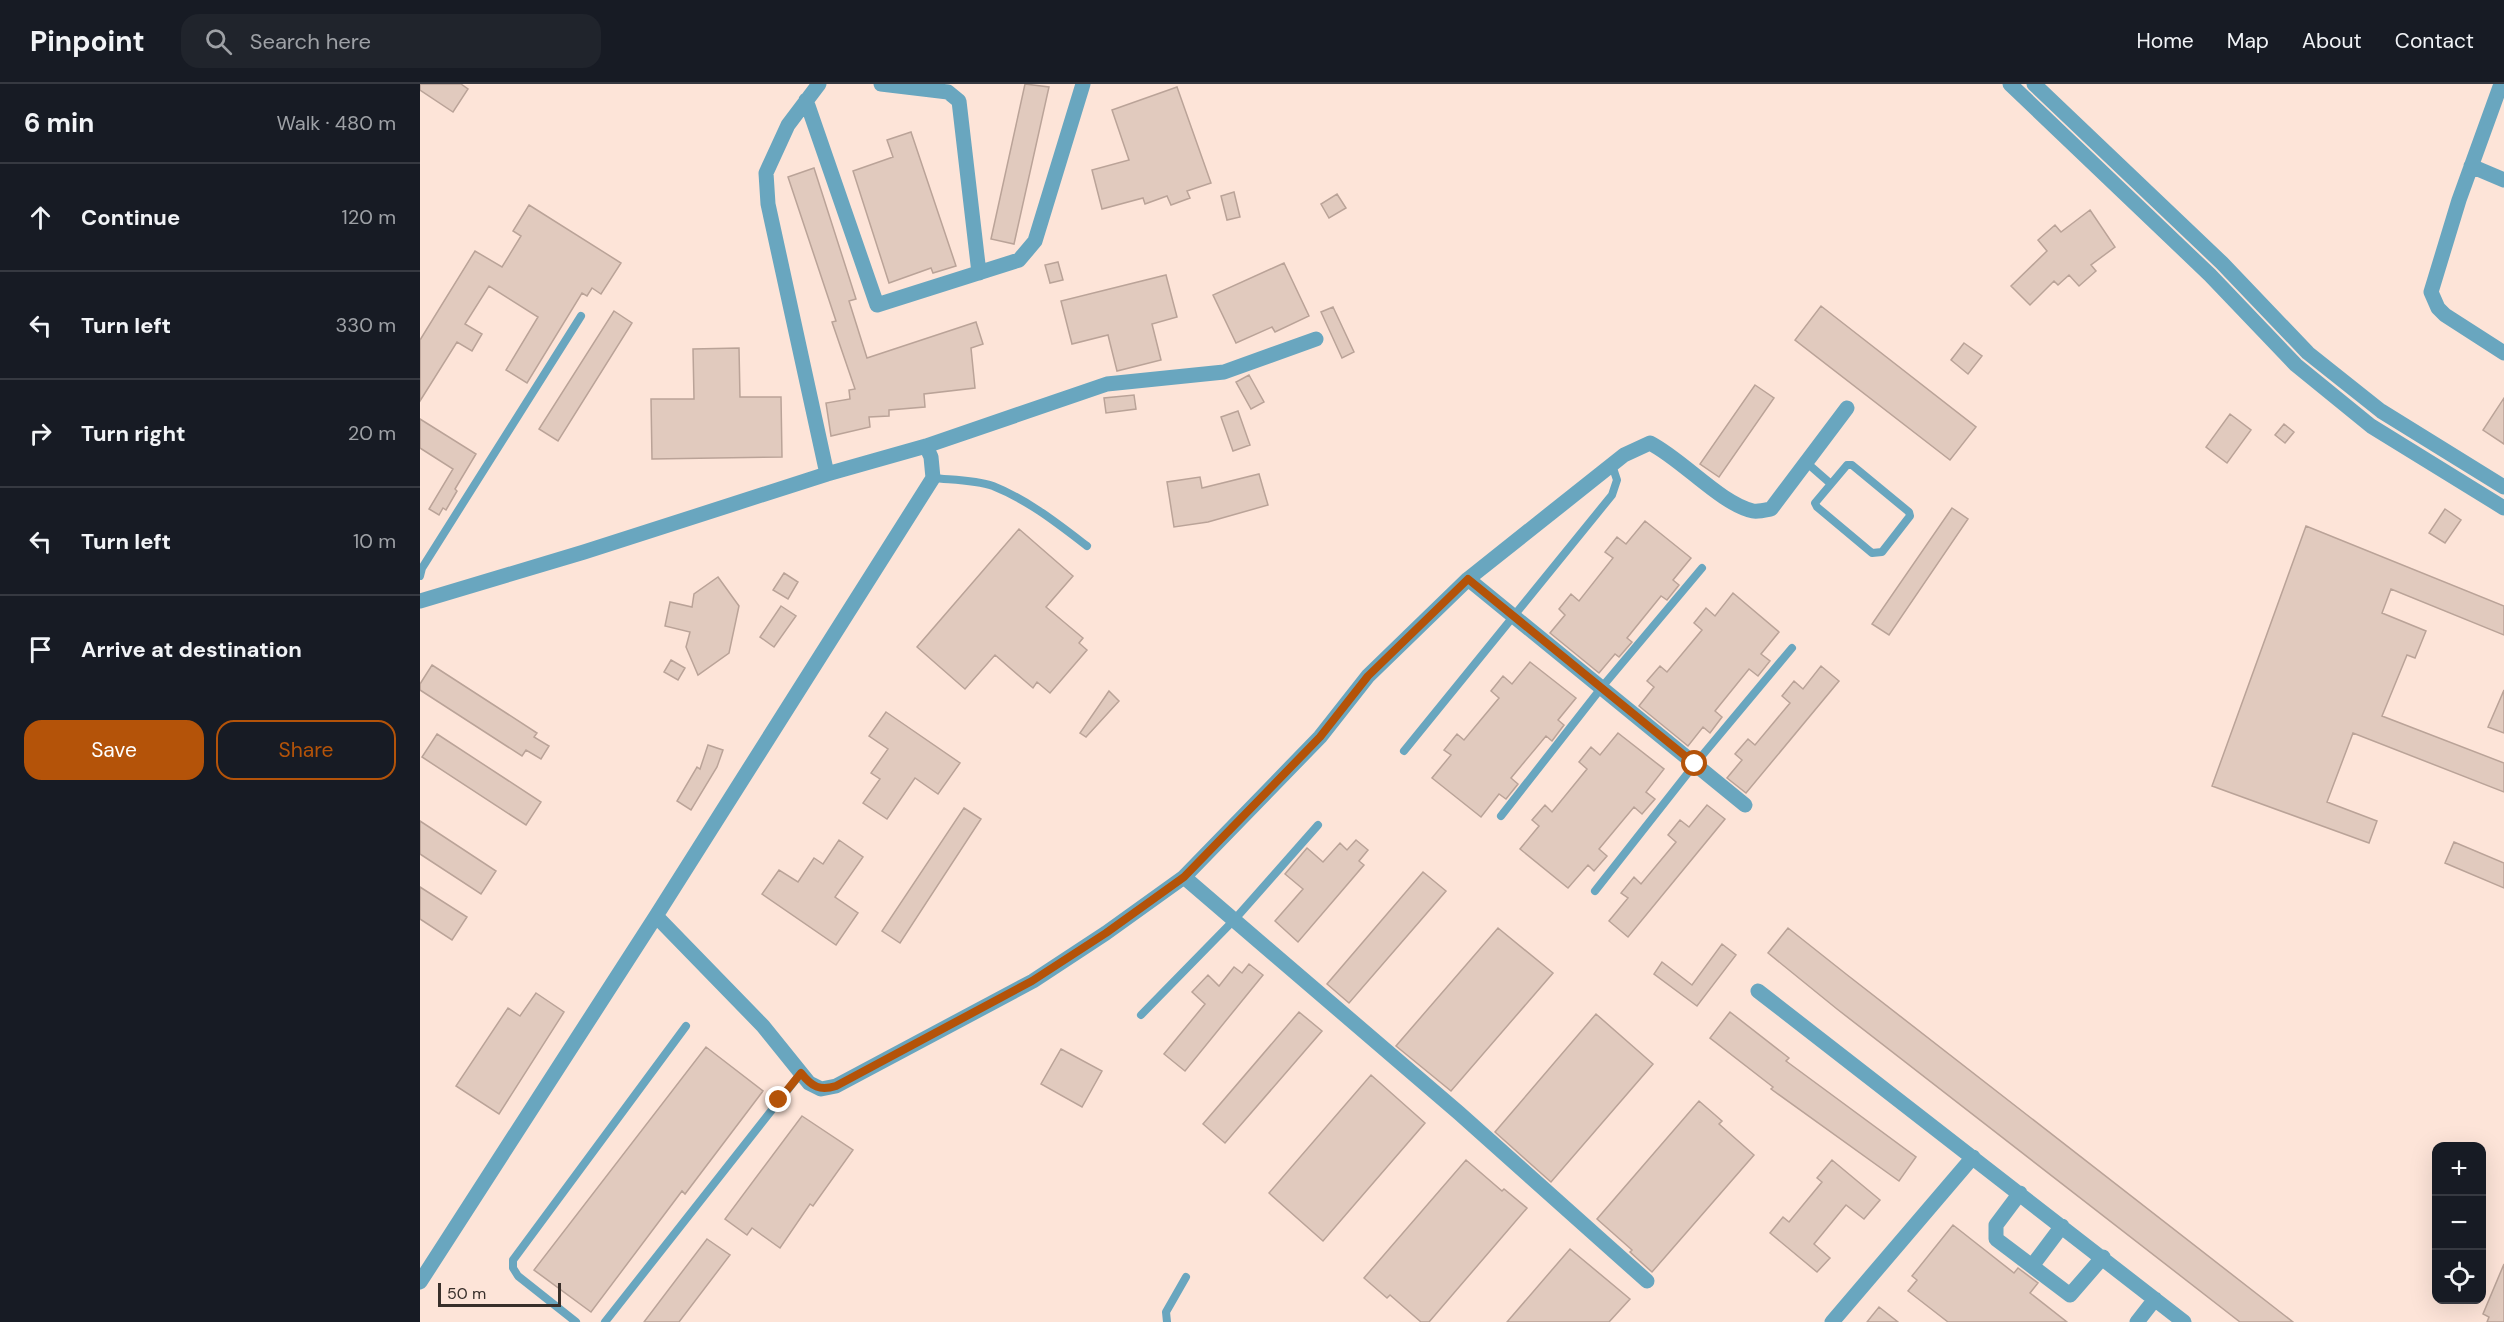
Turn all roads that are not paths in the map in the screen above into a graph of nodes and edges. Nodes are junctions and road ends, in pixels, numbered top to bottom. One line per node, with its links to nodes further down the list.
1 (819, 84): 7 (street)
2 (881, 84): 10 (street)
3 (1083, 84): 10 (street)
4 (2010, 84): 22 (street)
5 (2034, 84): 21 (street)
6 (2501, 84): 8 (street)
7 (806, 100): 10 (street); 18 (street)
8 (2471, 166): 9 (street); 13 (street)
9 (2504, 180)
10 (979, 273)
11 (581, 316): 25 (lane)
12 (1316, 339): 15 (street)
13 (2504, 352)
14 (1847, 408): 16 (street)
15 (926, 446): 18 (street); 19 (street)
16 (1807, 463): 17 (street); 20 (lane)
17 (1612, 465): 26 (street); 28 (lane)
18 (827, 474): 27 (street)
19 (933, 478): 23 (lane); 38 (street)
20 (1831, 484): 20 (lane)
21 (2504, 487)
22 (2504, 508)
23 (1087, 546)
24 (1702, 568): 30 (lane)
25 (420, 576)
26 (1468, 579): 28 (street); 36 (street)
27 (420, 601)
28 (1513, 616): 30 (street); 31 (lane)
29 (1792, 648): 32 (lane)
30 (1602, 687): 32 (street); 34 (lane)
31 (1404, 751)
32 (1695, 764): 33 (street); 37 (lane)
33 (1745, 805)
34 (1501, 816)
35 (1318, 825): 39 (lane)
36 (1184, 877): 39 (street); 43 (street)
37 (1595, 891)
38 (656, 916): 43 (street); 51 (street)
39 (1235, 919): 41 (lane); 50 (street)
40 (1758, 992): 44 (street)
41 (1141, 1016)
42 (686, 1026): 53 (lane)
43 (801, 1073): 54 (lane)
44 (1973, 1157): 45 (street); 56 (street)
45 (2020, 1193): 46 (street); 48 (street)
46 (2062, 1226): 47 (street); 48 (street)
47 (2103, 1257): 48 (street); 52 (street)
48 (2032, 1266)
49 (1186, 1277): 55 (lane)
50 (1647, 1281)
51 (420, 1282)
52 (2155, 1299): 57 (street); 58 (street)
53 (576, 1322)
54 (605, 1322)
55 (1167, 1322)
56 (1832, 1322)
57 (2137, 1322)
58 (2184, 1322)

